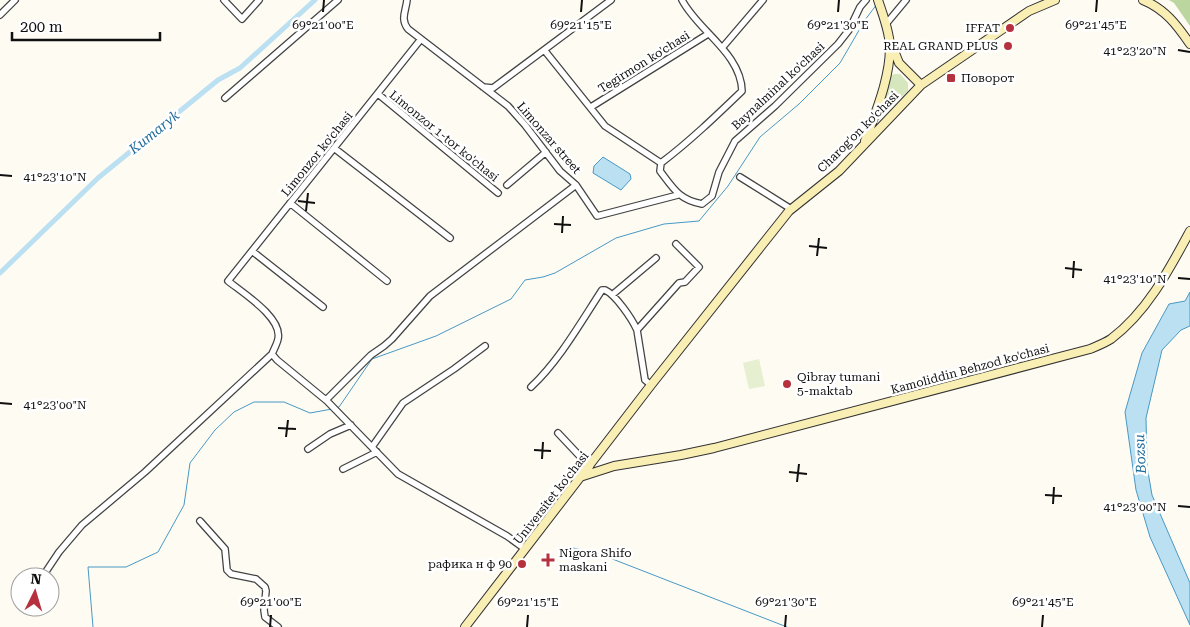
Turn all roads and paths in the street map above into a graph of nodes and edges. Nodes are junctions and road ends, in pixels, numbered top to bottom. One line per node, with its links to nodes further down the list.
1 (15, 0): 15 (street)
2 (224, 0): 3 (street)
3 (259, 0)
4 (338, 0): 26 (street)
5 (407, 0): 18 (street, Limonzar street)
6 (611, 0): 22 (street)
7 (682, 0): 17 (street, Baynalminal ko'chasi)
8 (763, 0): 21 (street)
9 (866, 0): 36 (street, Baynalminal ko'chasi)
10 (906, 0): 16 (street)
11 (1055, 0): 13 (main road, Charog'on ko'chasi)
12 (1144, 0): 20 (main road)
13 (1041, 2): 23 (main road, Charog'on ko'chasi)
14 (880, 4): 16 (main road)
15 (0, 16)
16 (886, 24): 19 (main road)
17 (708, 34): 21 (street, Baynalminal ko'chasi); 27 (street, Tegirmon ko'chasi)
18 (421, 39): 24 (street, Limonzar street); 25 (street, Limonzor ko'chasi)
19 (890, 39): 23 (main road); 28 (main road)
20 (1190, 44)
21 (722, 48): 31 (street, Baynalminal ko'chasi)
22 (545, 51): 24 (street); 27 (street)
23 (921, 85): 28 (main road, Charog'on ko'chasi)
24 (482, 87): 30 (street, Limonzar street)
25 (378, 94): 29 (street, Limonzor ko'chasi); 35 (street, Limonzor 1-tor ko'chasi)
26 (225, 98)
27 (591, 107): 31 (street)
28 (864, 145): 38 (main road, Charog'on ko'chasi)
29 (334, 148): 37 (street, Limonzor ko'chasi); 40 (street)
30 (546, 152): 33 (street); 34 (street, Limonzar street)
31 (661, 163): 36 (street)
32 (740, 177): 38 (street)
33 (506, 184)
34 (576, 185): 36 (street, Limonzar street); 52 (street)
35 (498, 193)
36 (678, 195)
37 (290, 203): 42 (street, Limonzor ko'chasi); 44 (street)
38 (791, 209): 50 (main road, Charog'on ko'chasi)
39 (1190, 231): 59 (main road, Kamoliddin Behzod ko'chasi)
40 (450, 238)
41 (676, 244): 47 (street)
42 (252, 252): 46 (street); 49 (street, Limonzor ko'chasi)
43 (656, 258): 45 (street)
44 (387, 281)
45 (612, 295): 47 (street); 51 (street)
46 (323, 307)
47 (637, 330): 50 (street)
48 (485, 346): 56 (street)
49 (272, 354): 52 (street); 64 (street)
50 (651, 385): 57 (main road, Charog'on ko'chasi)
51 (531, 387)
52 (327, 401): 53 (street)
53 (350, 425): 55 (street); 56 (street)
54 (558, 433): 58 (street)
55 (308, 449)
56 (375, 450): 60 (street); 63 (street)
57 (603, 458): 58 (main road, Universitet ko'chasi); 59 (main road)
58 (590, 466): 61 (main road, Universitet ko'chasi)
59 (614, 466): 61 (main road, Kamoliddin Behzod ko'chasi)
60 (343, 469)
61 (582, 476): 63 (main road, Universitet ko'chasi)
62 (200, 521): 65 (street)
63 (525, 550): 66 (main road, Universitet ko'chasi)
64 (50, 567)
65 (278, 627)
66 (466, 627)

